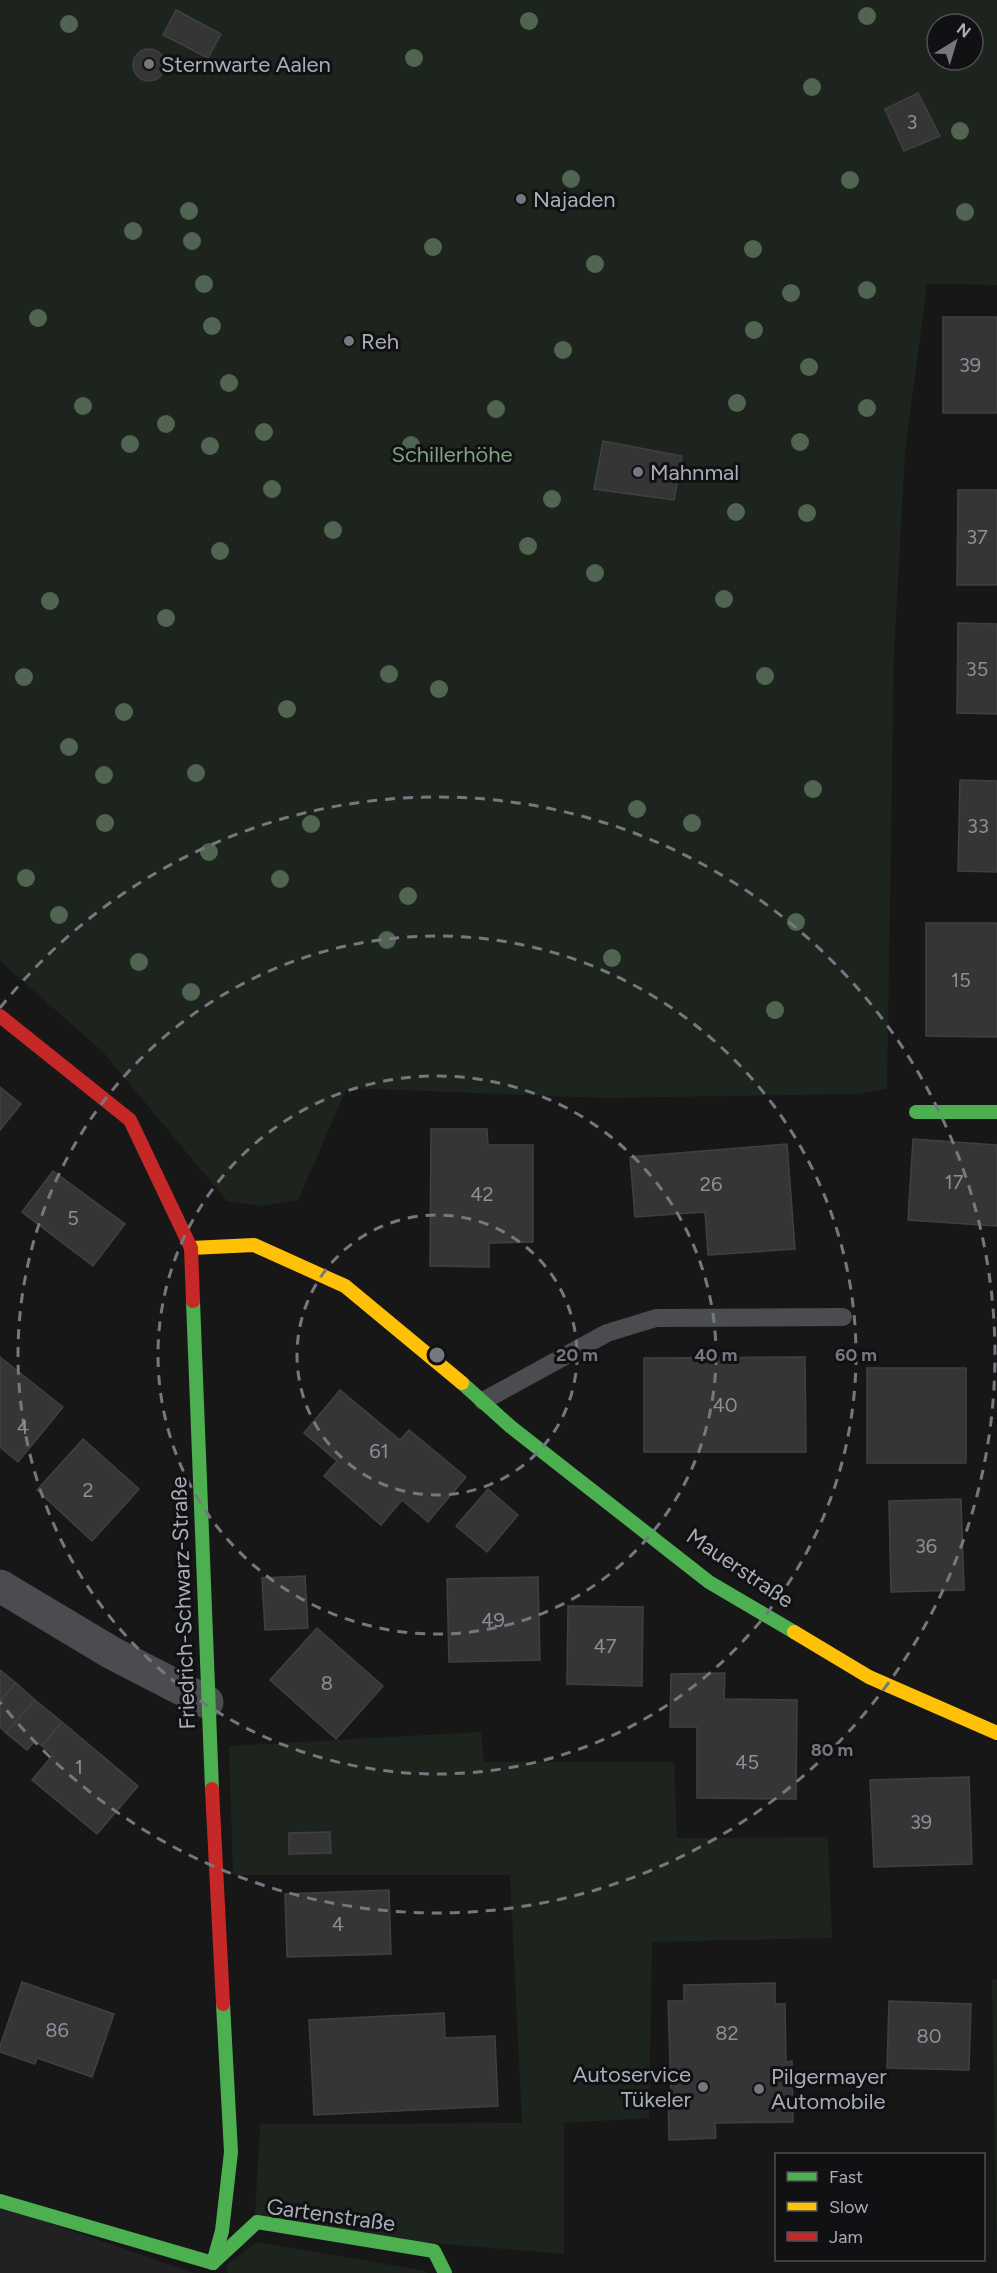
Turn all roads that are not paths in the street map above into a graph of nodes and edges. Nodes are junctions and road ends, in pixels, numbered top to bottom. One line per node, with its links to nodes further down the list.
1 (0, 1016): 4 (street, Friedrich-Schwarz-Straße)
2 (916, 1112): 3 (street)
3 (997, 1112)
4 (191, 1248): 6 (street, Mauerstraße); 8 (street, Friedrich-Schwarz-Straße)
5 (843, 1317): 6 (lane)
6 (483, 1401): 9 (street, Mauerstraße)
7 (0, 1586): 8 (street)
8 (207, 1702): 11 (street, Friedrich-Schwarz-Straße)
9 (997, 1733)
10 (0, 2201): 11 (street)
11 (215, 2268): 12 (street, Gartenstraße)
12 (444, 2273)

